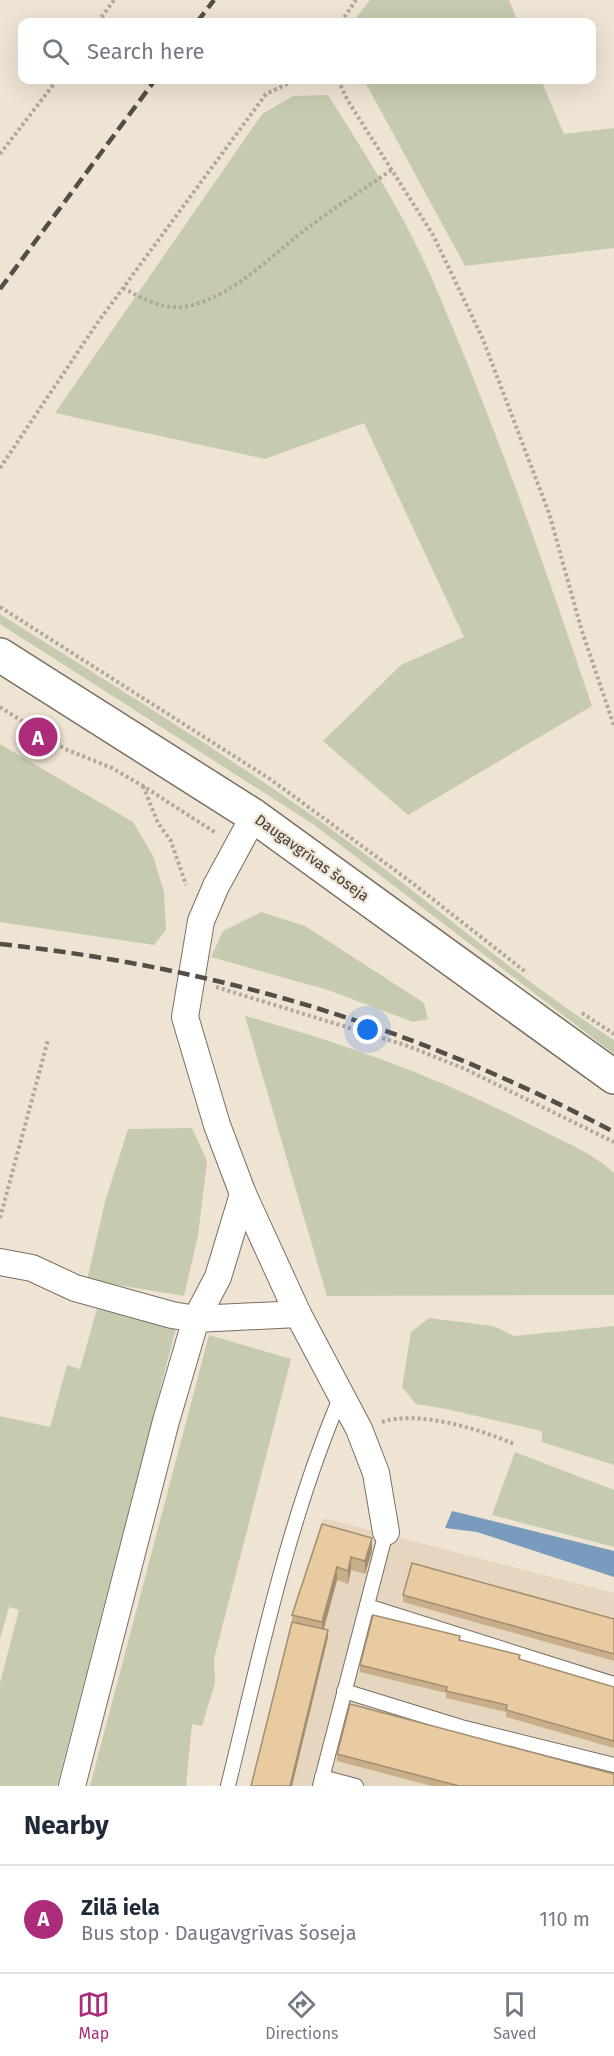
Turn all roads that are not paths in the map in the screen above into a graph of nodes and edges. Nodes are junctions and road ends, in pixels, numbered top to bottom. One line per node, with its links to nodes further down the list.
1 (0, 655): 2 (main road, Daugavgrīvas šoseja)
2 (254, 816): 3 (main road, Daugavgrīvas šoseja); 4 (street)
3 (614, 1077)
4 (243, 1194): 6 (street); 7 (street)
5 (0, 1262): 7 (street)
6 (298, 1314): 7 (street); 8 (street)
7 (196, 1318): 15 (street)
8 (341, 1396): 9 (street); 16 (lane)
9 (386, 1532): 10 (lane)
10 (367, 1606): 11 (lane); 12 (lane)
11 (614, 1684)
12 (344, 1691): 13 (lane); 14 (lane)
13 (614, 1765)
14 (321, 1782): 17 (lane)
15 (72, 1786)
16 (228, 1786)
17 (356, 1786)

